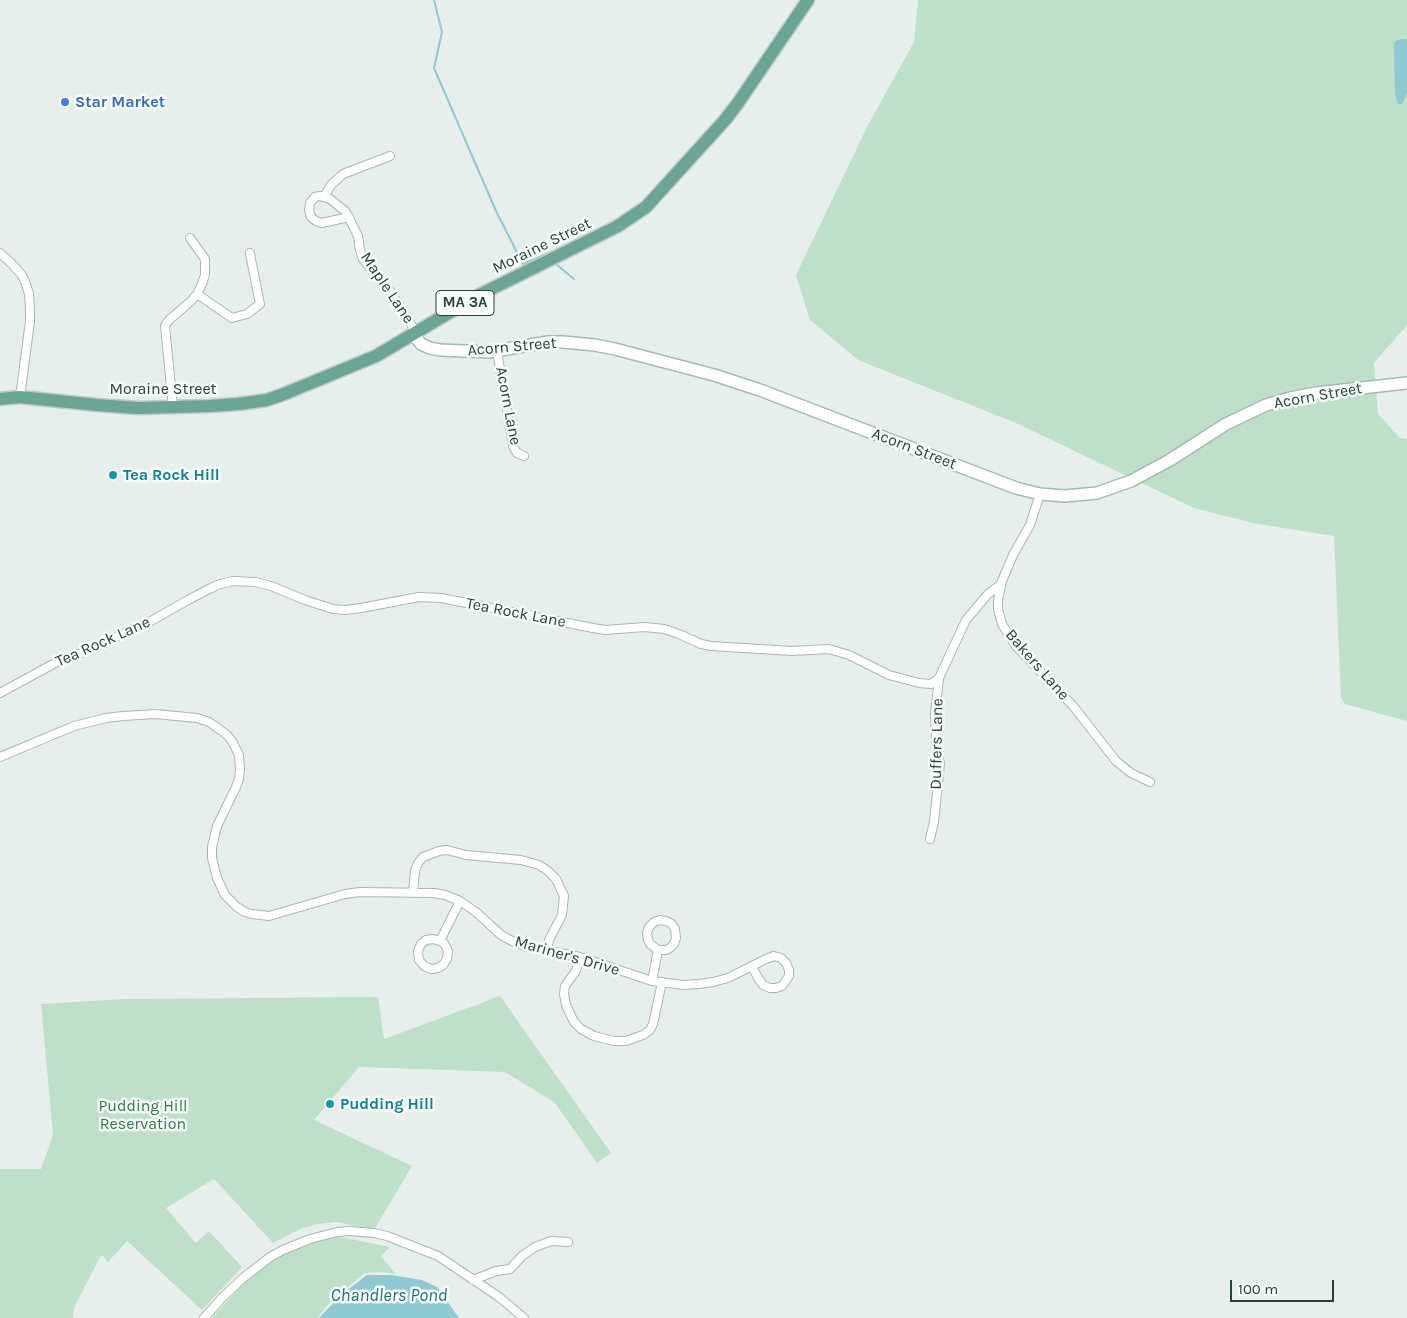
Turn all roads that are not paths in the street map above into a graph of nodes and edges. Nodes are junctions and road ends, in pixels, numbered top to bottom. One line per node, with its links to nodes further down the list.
1 (808, 0): 9 (main road, Moraine Street / MA 3A)
2 (390, 156): 3 (street)
3 (324, 198): 4 (street, Maple Lane); 4 (street)
4 (349, 217): 9 (street, Maple Lane)
5 (190, 238): 8 (street)
6 (250, 252): 8 (street)
7 (0, 253): 12 (street)
8 (197, 294): 14 (street)
9 (414, 333): 10 (main road, Acorn Street); 14 (main road, Moraine Street / MA 3A)
10 (497, 351): 15 (street, Acorn Lane); 16 (main road, Acorn Street)
11 (1407, 383): 16 (main road, Acorn Street)
12 (20, 397): 13 (main road, Moraine Street / MA 3A); 14 (main road, Moraine Street / MA 3A)
13 (0, 399)
14 (173, 407)
15 (524, 456)
16 (1040, 494): 17 (street, Bakers Lane)
17 (1000, 585): 18 (street); 21 (street, Bakers Lane)
18 (939, 678): 19 (street, Tea Rock Lane); 22 (street, Duffers Lane)
19 (0, 693)
20 (0, 757): 23 (street, Mariner's Drive)
21 (1150, 782)
22 (930, 840)
23 (413, 892): 24 (street, Mariner's Drive); 26 (street)
24 (460, 901): 25 (street); 26 (street, Mariner's Drive)
25 (440, 940): 25 (street)
26 (547, 950): 28 (street, Mariner's Drive)
27 (658, 950): 30 (street)
28 (580, 956): 30 (street, Mariner's Drive); 31 (street)
29 (752, 967): 29 (street, Mariner's Drive); 31 (street, Mariner's Drive)
30 (652, 981): 31 (street, Mariner's Drive)
31 (662, 982)
32 (568, 1242): 33 (street)
33 (473, 1280): 34 (street); 35 (street)
34 (204, 1318)
35 (524, 1318)

